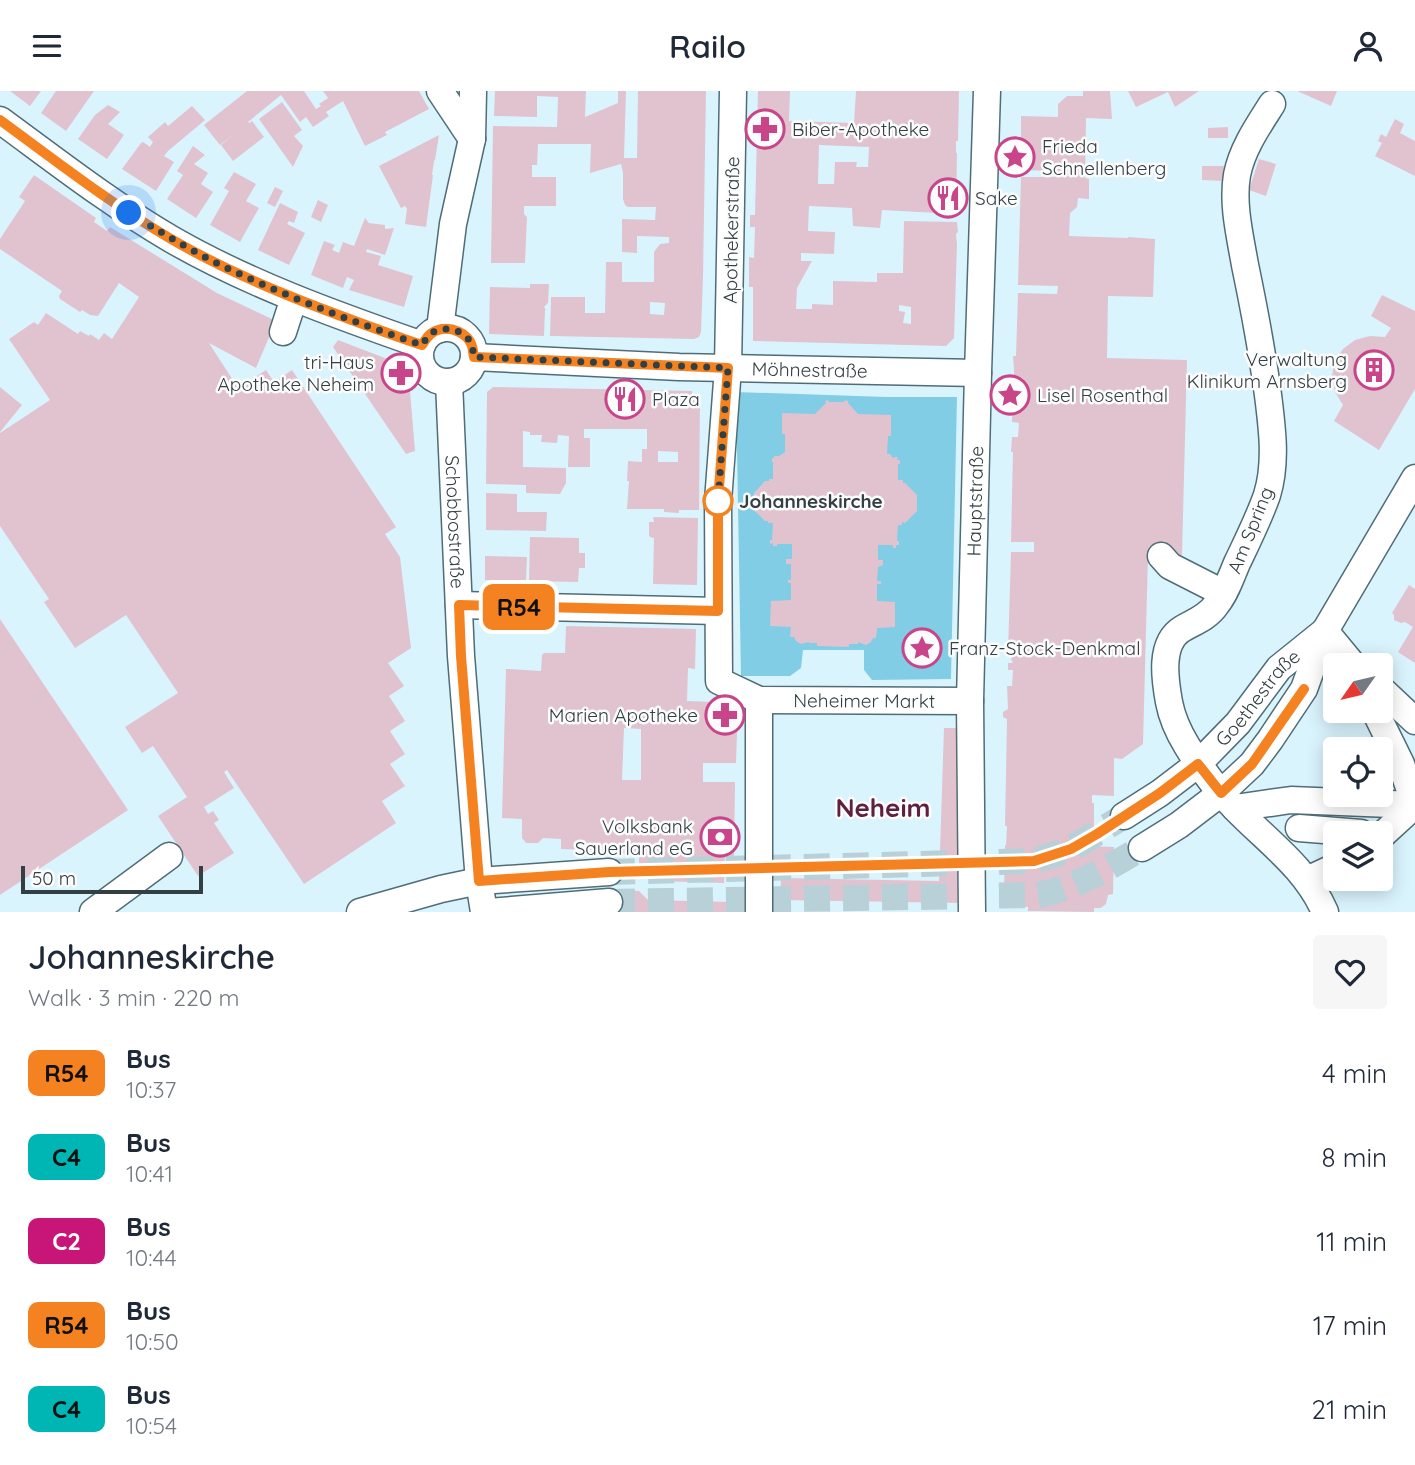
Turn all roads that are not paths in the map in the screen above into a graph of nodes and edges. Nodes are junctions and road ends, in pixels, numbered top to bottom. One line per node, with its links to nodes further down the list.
1 (440, 91): 7 (street)
2 (473, 91): 7 (street)
3 (733, 91): 12 (street, Apothekerstraße)
4 (987, 91): 13 (street, Hauptstraße)
5 (1272, 104): 17 (street, Am Spring)
6 (0, 120): 8 (street)
7 (472, 139): 10 (street)
8 (294, 298): 9 (street); 10 (street)
9 (283, 331)
10 (431, 337): 11 (street); 14 (street)
11 (474, 357): 12 (street, Möhnestraße); 14 (street)
12 (728, 368): 13 (street, Möhnestraße); 19 (street, Neheimer Markt)
13 (978, 373): 24 (street, Hauptstraße)
14 (449, 382): 18 (street, Schobbostraße)
15 (1415, 478): 20 (street, Goethestraße)
16 (1161, 555): 17 (street)
17 (1223, 593): 27 (street, Am Spring)
18 (459, 605): 19 (street); 39 (street, Schobbostraße)
19 (718, 611): 22 (street, Neheimer Markt)
20 (1325, 631): 21 (street); 27 (street, Goethestraße); 28 (street, Goethestraße)
21 (1343, 653)
22 (759, 700): 24 (street, Neheimer Markt); 44 (street)
23 (1393, 700): 25 (street)
24 (970, 701): 45 (street, Hauptstraße)
25 (1415, 721)
26 (1381, 723): 29 (street)
27 (1198, 764): 28 (street, Am Spring); 30 (street, Goethestraße)
28 (1228, 801): 29 (street); 34 (street, Goethestraße); 38 (street, Am Spring)
29 (1415, 805): 31 (street)
30 (1124, 816)
31 (1393, 822)
32 (1299, 828): 33 (street)
33 (1323, 830)
34 (1142, 849)
35 (169, 856): 41 (street)
36 (609, 872): 39 (street)
37 (1323, 873): 38 (street)
38 (1307, 880): 46 (street, Am Spring)
39 (479, 881): 42 (street); 43 (street, Schobbostraße)
40 (609, 902): 43 (street)
41 (93, 912)
42 (360, 912)
43 (486, 912)
44 (759, 912)
45 (972, 912)
46 (1325, 912)

